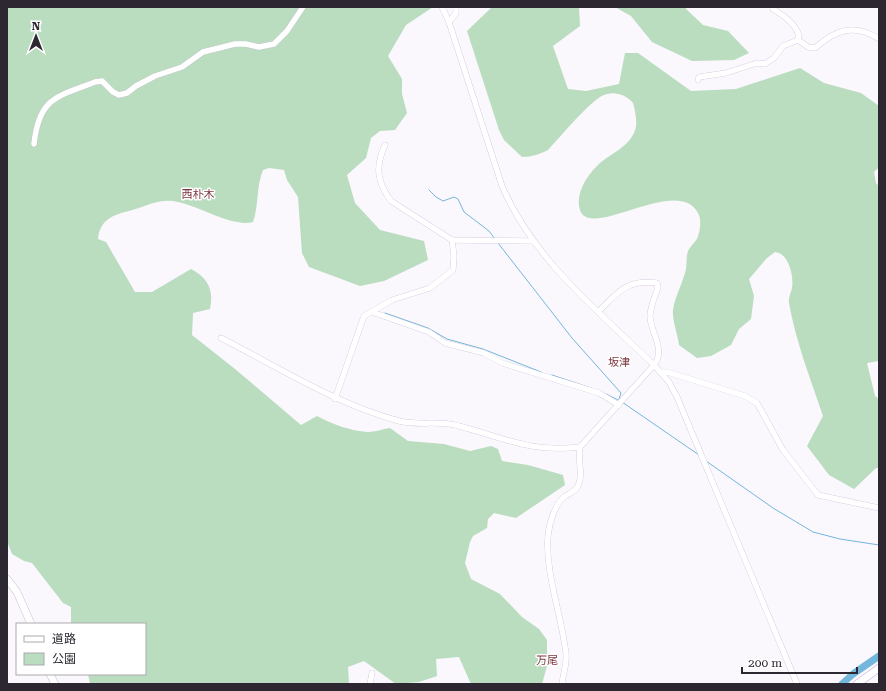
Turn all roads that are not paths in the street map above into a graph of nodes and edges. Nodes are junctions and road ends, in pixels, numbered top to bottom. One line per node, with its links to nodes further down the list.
1 (303, 7): 9 (street)
2 (442, 7): 5 (street)
3 (456, 7): 5 (street)
4 (773, 9): 7 (street)
5 (449, 22): 12 (street)
6 (879, 39): 7 (street)
7 (798, 40): 8 (street)
8 (698, 80)
9 (34, 144)
10 (385, 145): 11 (street)
11 (452, 240): 12 (street); 14 (street)
12 (533, 241): 13 (street)
13 (599, 311): 16 (street); 16 (street)
14 (372, 312): 18 (street); 19 (street)
15 (222, 338): 18 (street)
16 (654, 365): 17 (street); 19 (street)
17 (660, 372): 21 (street); 30 (street)
18 (335, 399): 20 (street)
19 (621, 403): 20 (street)
20 (580, 447): 29 (street)
21 (879, 508)
22 (7, 579): 23 (main road)
23 (31, 623)
24 (879, 668): 31 (main road)
25 (372, 673): 28 (street)
26 (50, 675): 27 (main road)
27 (55, 684)
28 (370, 684)
29 (562, 684)
30 (797, 684)
31 (857, 684)

